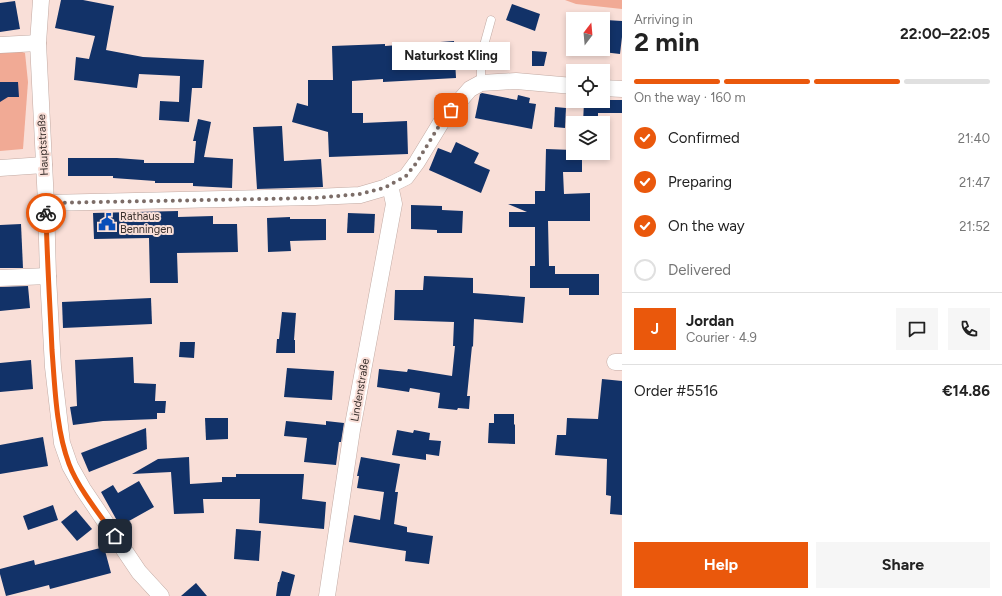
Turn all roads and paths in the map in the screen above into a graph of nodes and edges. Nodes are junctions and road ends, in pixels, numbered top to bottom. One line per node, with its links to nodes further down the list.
1 (42, 0): 3 (street, Hauptstraße)
2 (491, 20): 5 (lane)
3 (38, 43): 4 (street); 9 (street, Hauptstraße)
4 (0, 45)
5 (481, 83): 6 (street); 11 (street)
6 (566, 85)
7 (610, 89): 8 (street)
8 (622, 90)
9 (44, 165): 10 (street); 12 (street, Hauptstraße)
10 (0, 168)
11 (390, 185): 12 (street); 16 (street, Lindenstraße)
12 (46, 203): 13 (street, Hauptstraße)
13 (48, 276): 14 (street); 15 (street, Hauptstraße)
14 (0, 278)
15 (161, 596)
16 (327, 596)

